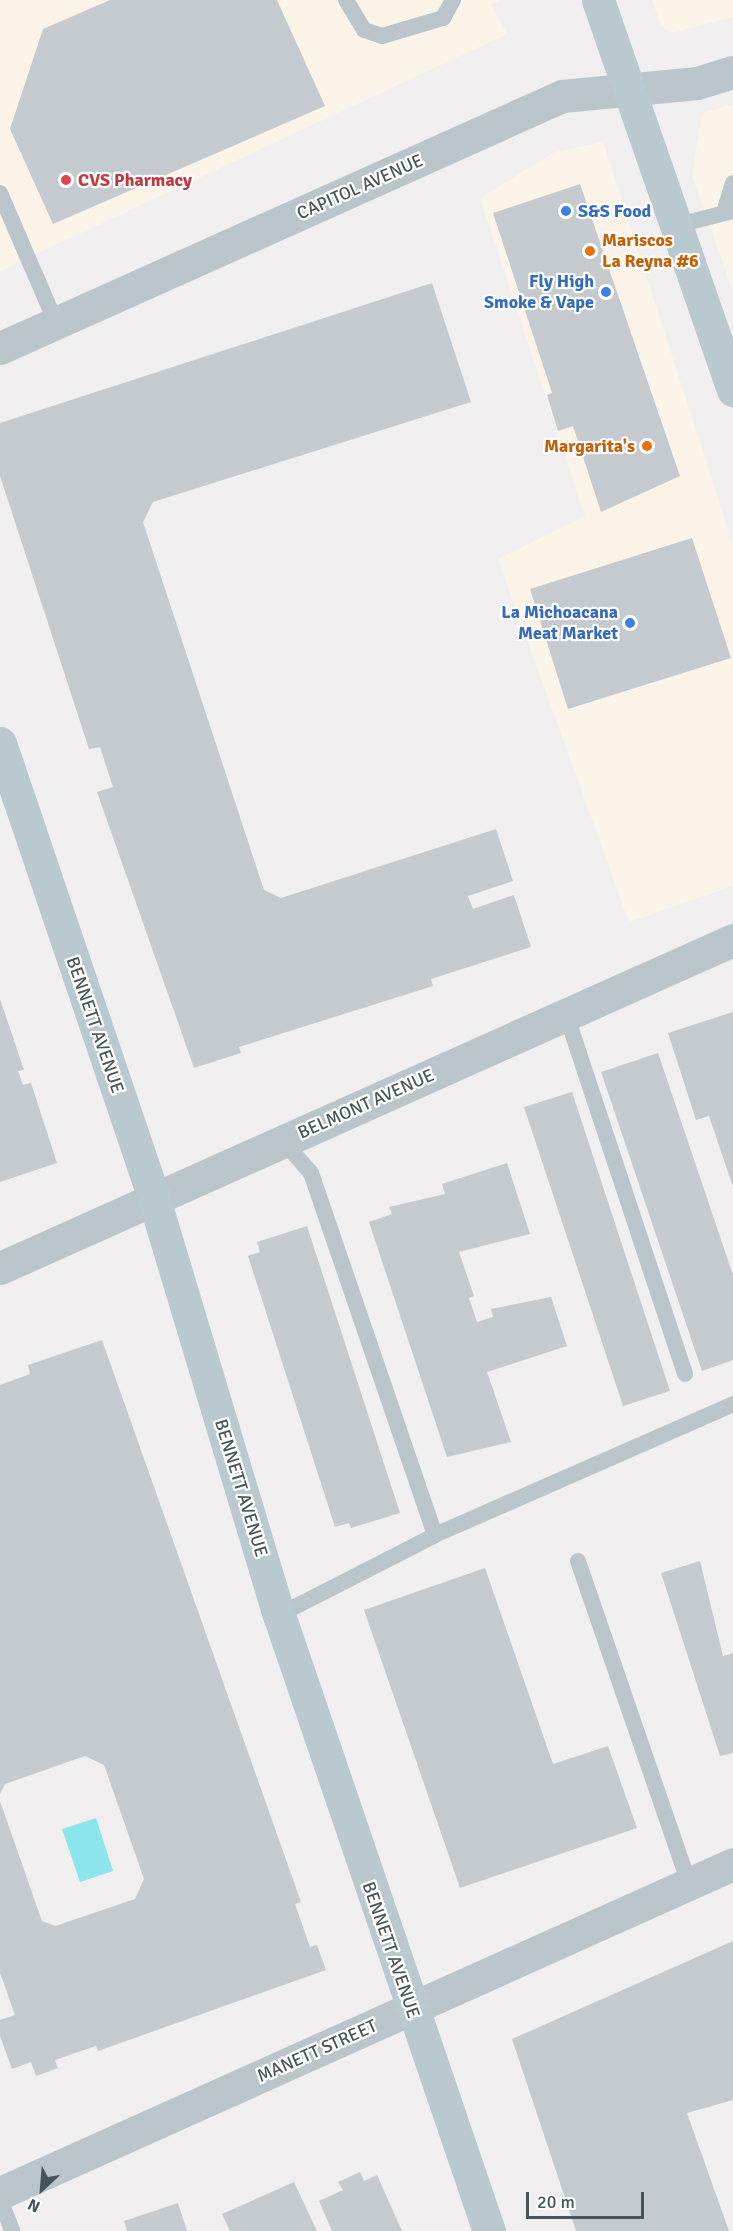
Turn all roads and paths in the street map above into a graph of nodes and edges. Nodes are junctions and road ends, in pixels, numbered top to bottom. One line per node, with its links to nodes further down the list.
1 (346, 0): 2 (lane)
2 (453, 0)
3 (598, 0): 5 (street)
4 (733, 72): 5 (street, CAPITOL AVENUE)
5 (625, 88): 9 (street); 10 (street, CAPITOL AVENUE)
6 (733, 183): 8 (lane)
7 (0, 193): 10 (lane)
8 (729, 210): 9 (lane)
9 (674, 225): 12 (street)
10 (56, 323): 11 (street, CAPITOL AVENUE)
11 (0, 348)
12 (730, 370)
13 (0, 744): 17 (street, BENNETT AVENUE)
14 (733, 940): 15 (street, BELMONT AVENUE)
15 (566, 1014): 16 (street, BELMONT AVENUE); 19 (lane)
16 (283, 1141): 17 (street, BELMONT AVENUE); 21 (lane)
17 (154, 1199): 18 (street, BELMONT AVENUE); 23 (street, BENNETT AVENUE)
18 (0, 1268)
19 (685, 1374)
20 (733, 1404): 21 (lane)
21 (435, 1535): 23 (lane)
22 (578, 1561): 25 (lane)
23 (279, 1615): 26 (street, BENNETT AVENUE)
24 (733, 1864): 25 (street, MANETT STREET)
25 (689, 1884): 26 (street, MANETT STREET)
26 (410, 2009): 27 (street, MANETT STREET); 30 (street, BENNETT AVENUE)
27 (0, 2193)
28 (0, 2199): 29 (lane)
29 (12, 2231)
30 (489, 2231)

